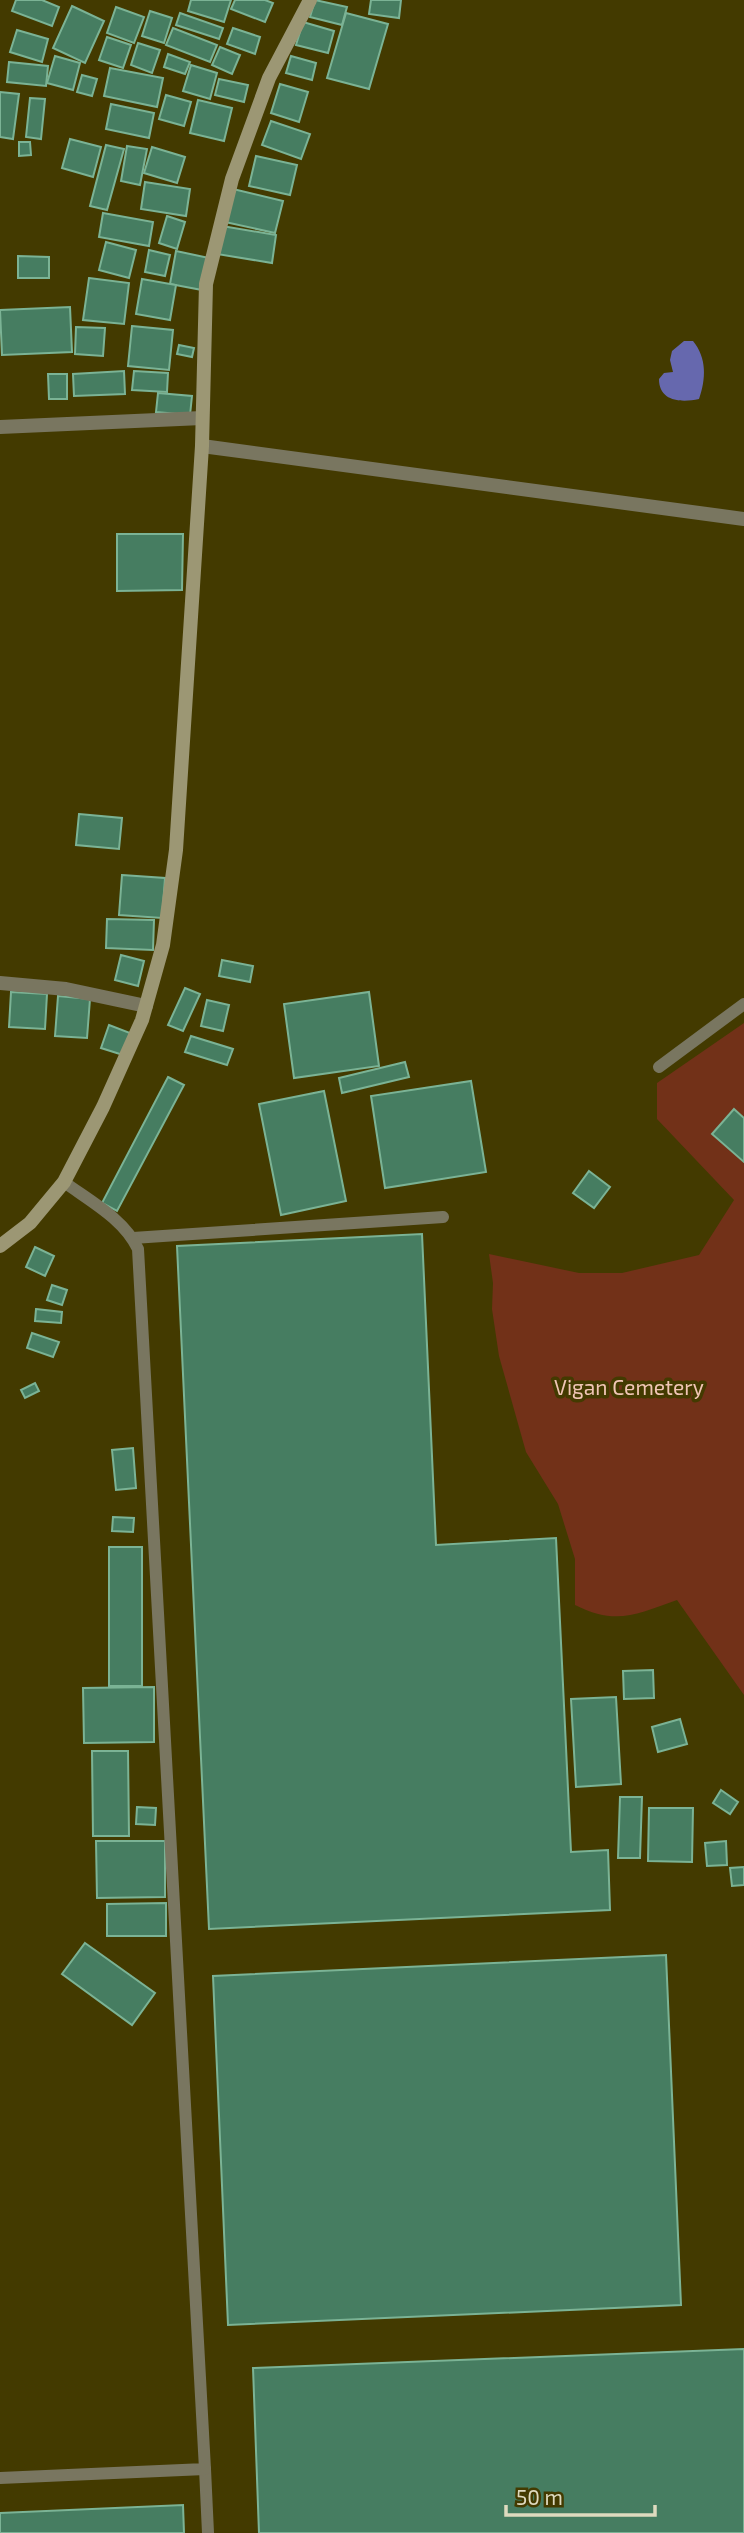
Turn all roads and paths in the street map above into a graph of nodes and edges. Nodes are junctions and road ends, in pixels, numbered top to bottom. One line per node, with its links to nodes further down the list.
1 (310, 0): 2 (street)
2 (202, 418): 3 (street); 4 (street)
3 (0, 427)
4 (202, 446): 5 (street); 8 (street)
5 (744, 519)
6 (0, 983): 8 (street)
7 (744, 1004): 9 (lane)
8 (146, 1006): 10 (street)
9 (659, 1067)
10 (64, 1182): 12 (lane); 13 (street)
11 (443, 1217): 12 (lane)
12 (133, 1238): 14 (lane)
13 (0, 1246)
14 (205, 2469): 15 (lane); 16 (lane)
15 (0, 2478)
16 (208, 2533)

